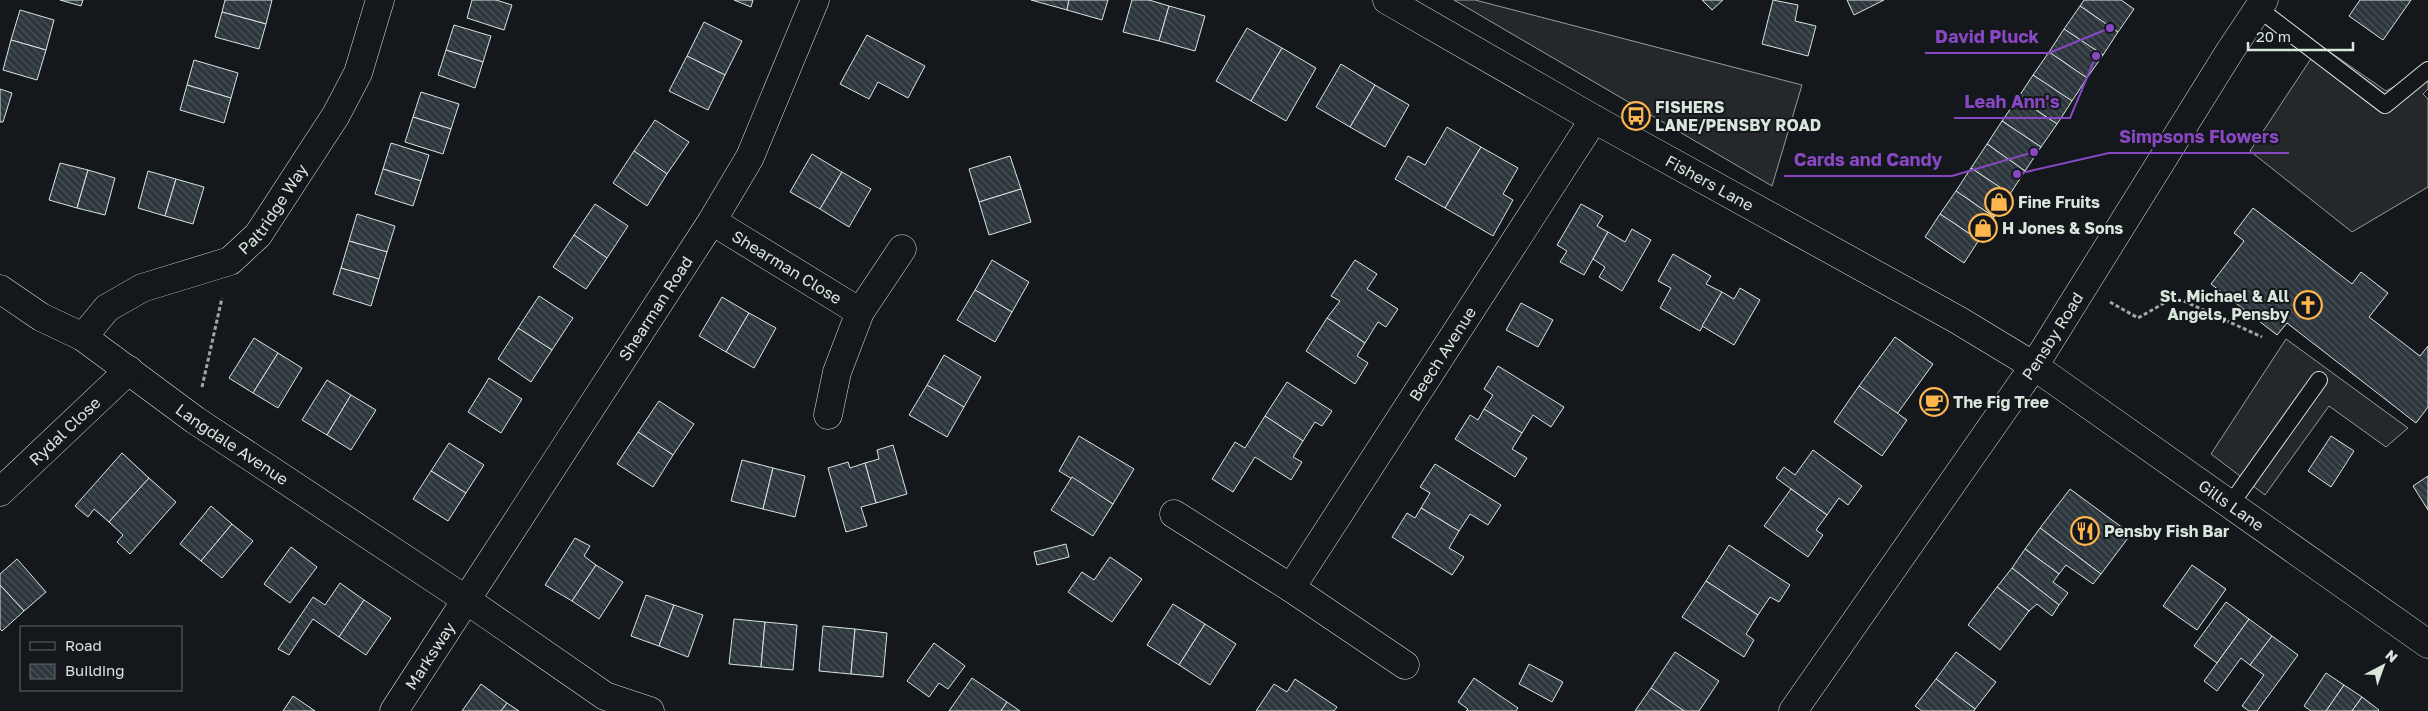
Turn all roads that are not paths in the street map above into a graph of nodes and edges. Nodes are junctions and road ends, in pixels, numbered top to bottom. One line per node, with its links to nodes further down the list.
1 (380, 0): 11 (street, Paltridge Way)
2 (815, 0): 7 (street, Shearman Road)
3 (1387, 0): 6 (street, Fishers Lane)
4 (2262, 4): 5 (lane); 12 (street, Pensby Road)
5 (2428, 70)
6 (1594, 119): 12 (street, Fishers Lane); 19 (street, Beech Avenue)
7 (712, 221): 10 (street, Shearman Close); 20 (street, Shearman Road)
8 (902, 249): 10 (street)
9 (0, 290): 11 (street, Langdale Avenue)
10 (860, 312): 15 (street)
11 (83, 337): 13 (street, Langdale Avenue)
12 (2034, 366): 17 (street, Gills Lane); 25 (street, Pensby Road)
13 (129, 370): 16 (street, Rydal Close); 20 (street, Langdale Avenue)
14 (2318, 380): 17 (lane)
15 (828, 415)
16 (0, 492)
17 (2230, 505): 21 (street, Gills Lane)
18 (1174, 514): 19 (street)
19 (1291, 588): 22 (street)
20 (465, 599): 23 (street, Marksway); 24 (street, Langdale Avenue)
21 (2428, 644)
22 (1405, 665)
23 (394, 711)
24 (650, 711)
25 (1793, 711)

